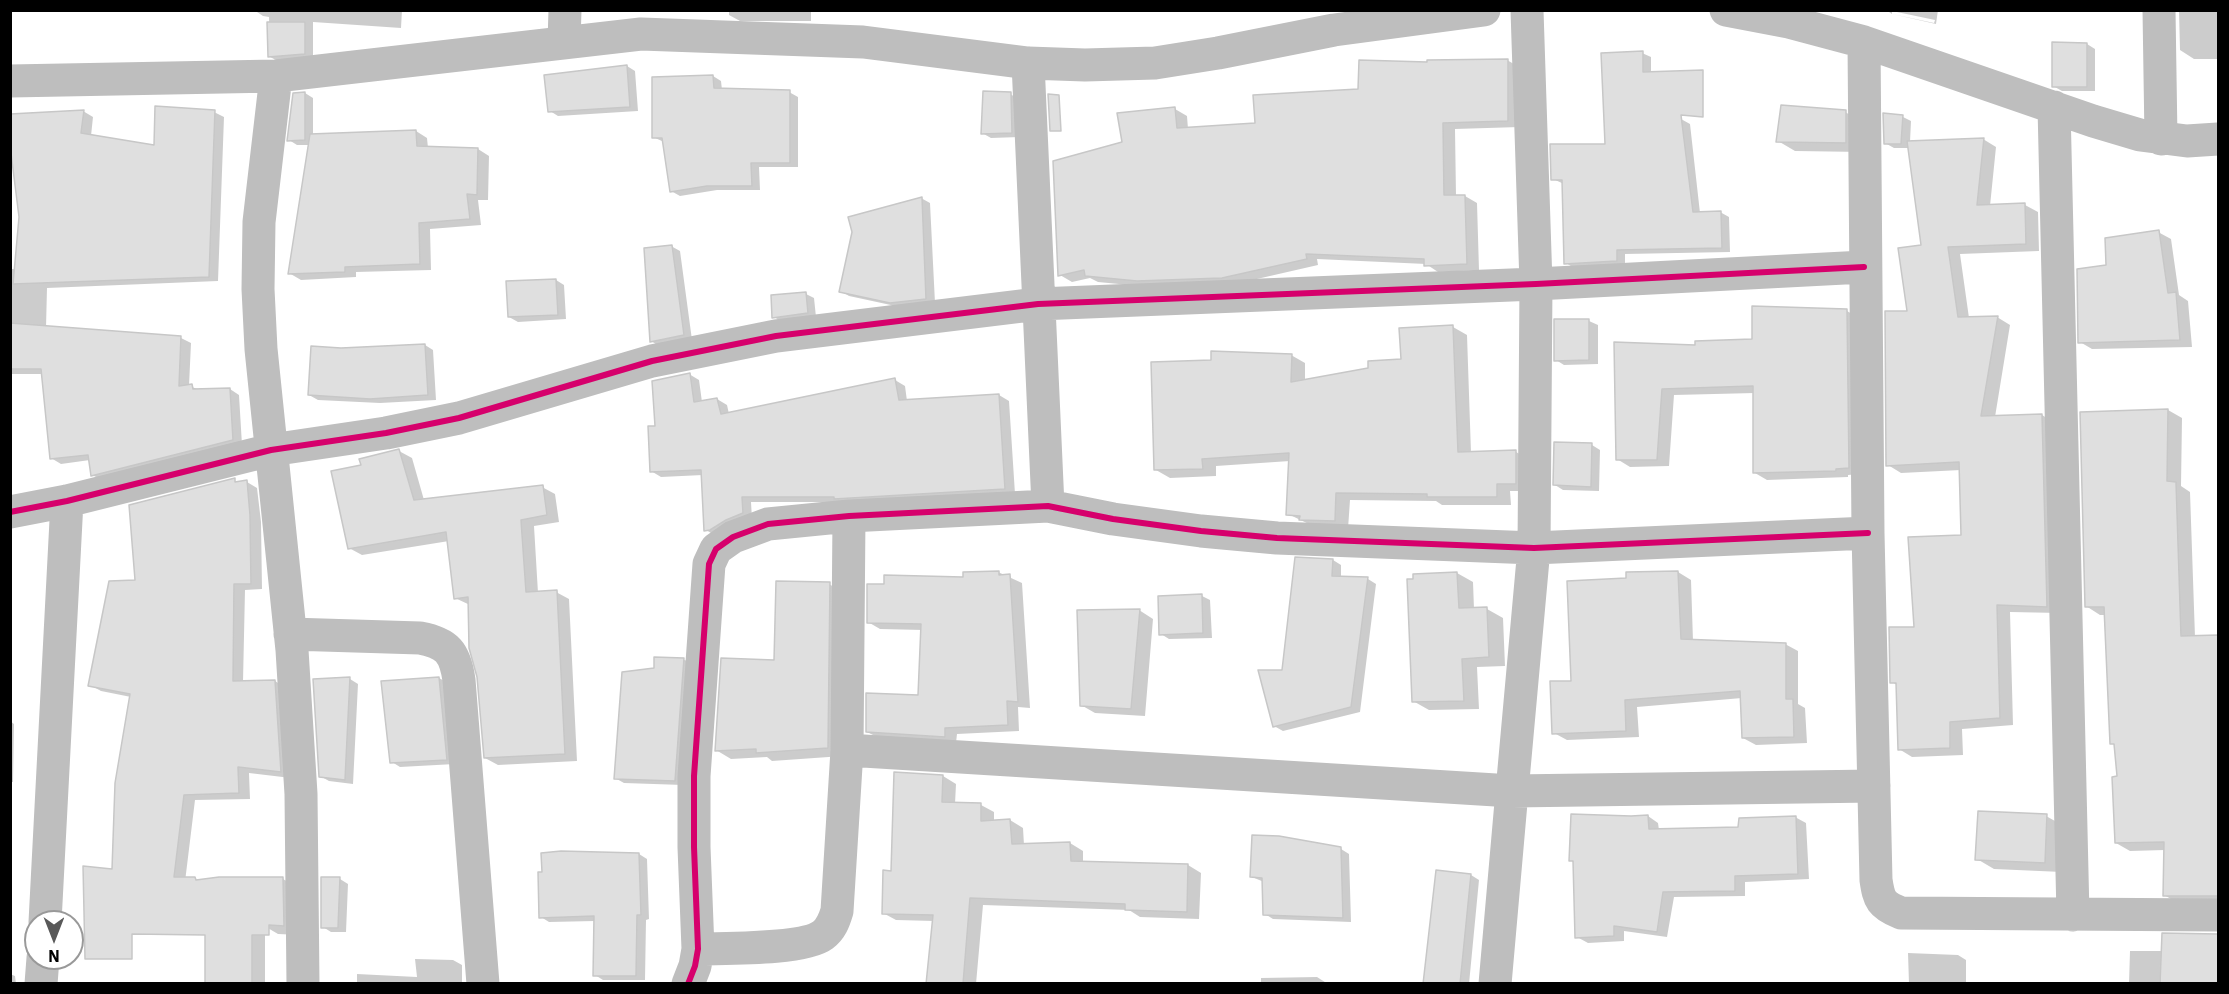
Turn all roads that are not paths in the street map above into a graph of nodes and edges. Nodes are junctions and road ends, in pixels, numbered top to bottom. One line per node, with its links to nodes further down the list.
1 (1484, 10): 5 (street)
2 (1527, 10): 15 (street)
3 (1726, 10): 7 (street)
4 (2159, 10): 12 (street)
5 (1333, 20): 8 (street)
6 (564, 26): 8 (street); 9 (street)
7 (1864, 42): 11 (street); 14 (street)
8 (1028, 63): 16 (street)
9 (276, 76): 10 (street); 17 (street)
10 (10, 81)
11 (2054, 107): 12 (street); 29 (street)
12 (2161, 139): 13 (street)
13 (2218, 139)
14 (1864, 267): 15 (street); 22 (street)
15 (1536, 284): 16 (street); 23 (street)
16 (1038, 304): 17 (street); 19 (street)
17 (271, 450): 18 (street); 24 (street)
18 (67, 501): 20 (street); 28 (street)
19 (1048, 506): 21 (street); 23 (street)
20 (10, 512)
21 (849, 516): 25 (street); 31 (street)
22 (1868, 533): 23 (street); 26 (street)
23 (1534, 548): 27 (street)
24 (290, 634): 32 (street); 33 (street)
25 (847, 750): 27 (street); 31 (street)
26 (1874, 786): 27 (street); 29 (street)
27 (1512, 791): 35 (street)
28 (46, 910)
29 (2073, 915): 30 (street)
30 (2218, 915)
31 (698, 949): 34 (street)
32 (303, 984)
33 (483, 984)
34 (688, 984)
35 (1495, 984)

